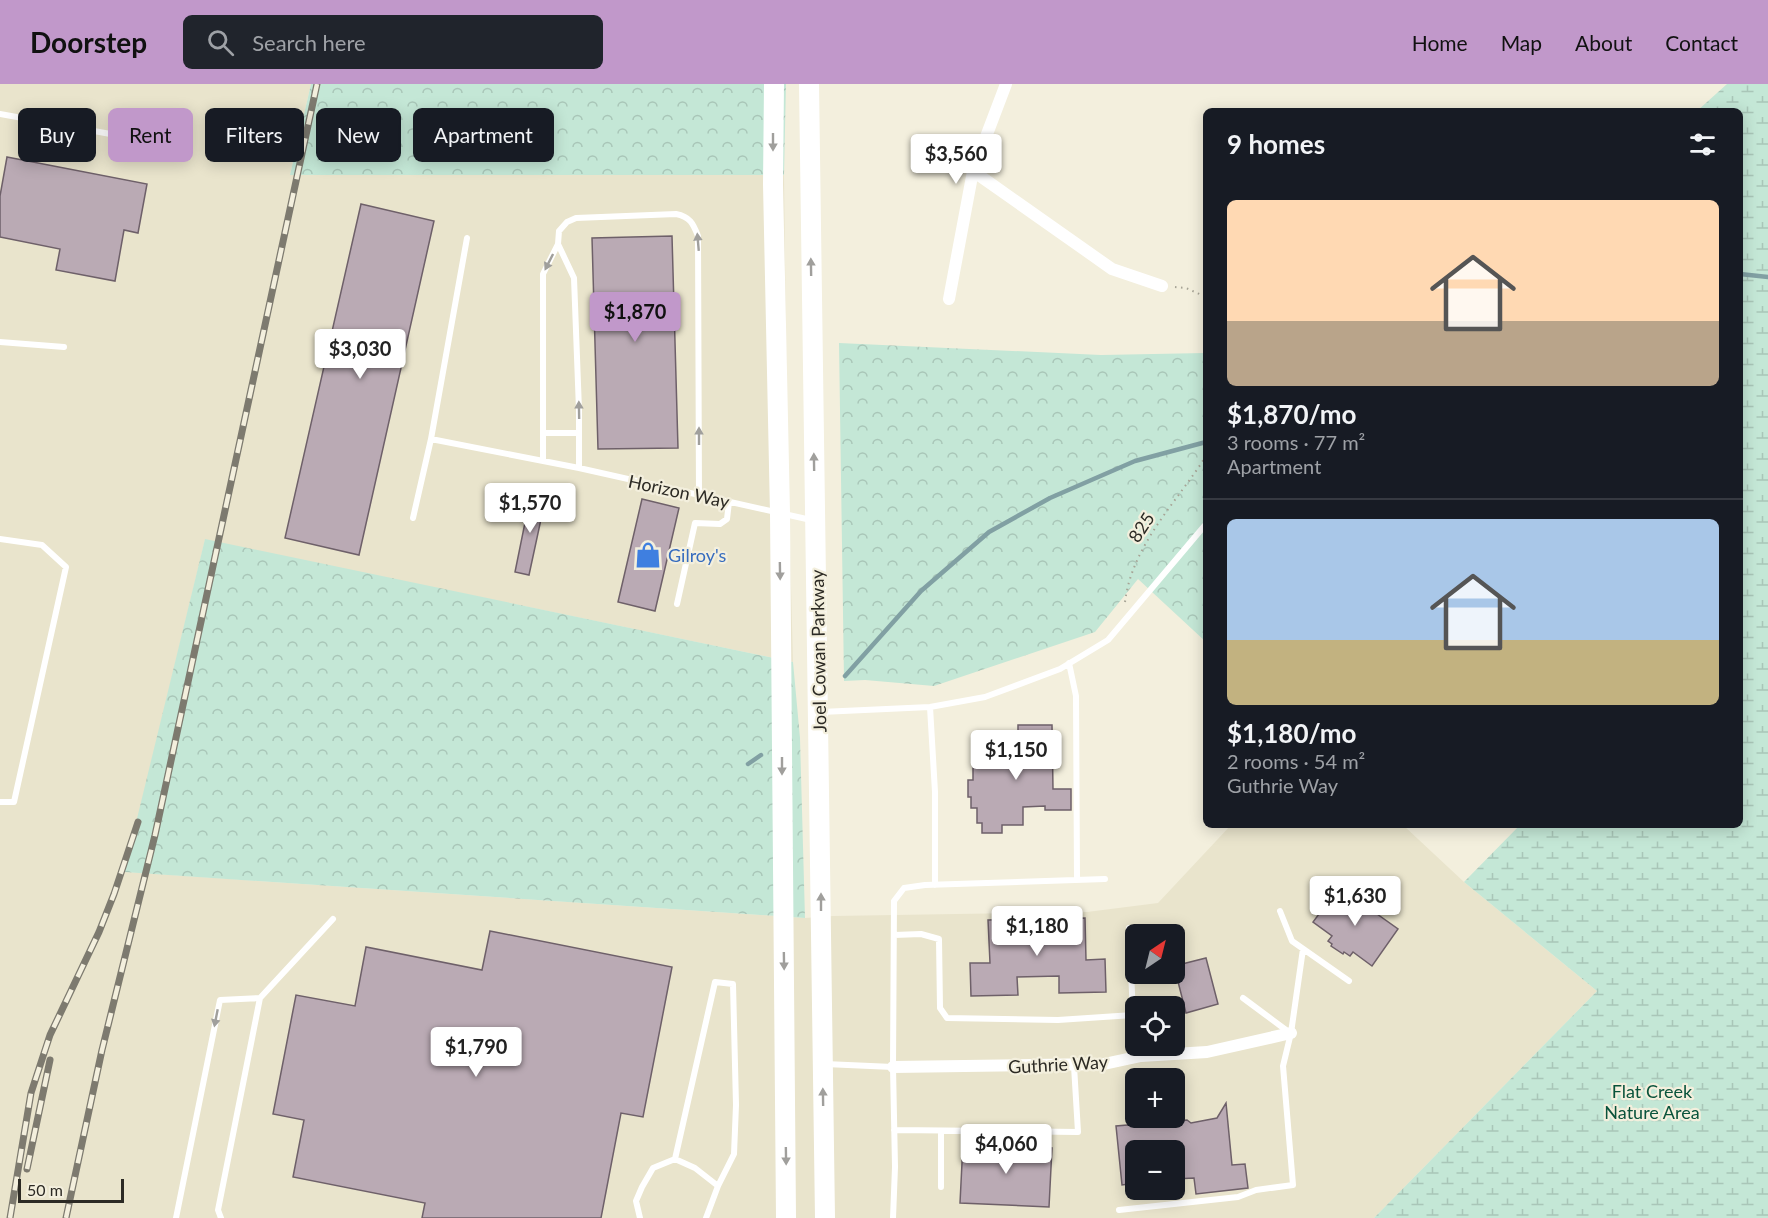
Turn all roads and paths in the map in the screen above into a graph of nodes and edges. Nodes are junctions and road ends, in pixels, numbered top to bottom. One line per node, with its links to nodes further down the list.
1 (774, 84): 22 (main road, Joel Cowan Parkway, one-way to 22)
2 (809, 84): 24 (main road, Joel Cowan Parkway, one-way to 2)
3 (1006, 84): 6 (street)
4 (0, 114): 5 (lane)
5 (108, 134)
6 (973, 171): 9 (street); 11 (street)
7 (467, 238): 16 (lane)
8 (558, 244): 14 (lane, one-way to 14); 15 (lane, one-way to 8); 20 (lane, one-way to 8)
9 (1162, 286): 10 (path)
10 (1203, 296)
11 (949, 299)
12 (0, 342): 13 (lane)
13 (64, 347)
14 (543, 433): 15 (lane); 18 (lane)
15 (579, 433): 19 (lane)
16 (431, 439): 18 (lane, Horizon Way); 23 (lane)
17 (1203, 460): 28 (path, 825)
18 (543, 461): 19 (lane, Horizon Way)
19 (579, 468): 20 (lane, Horizon Way)
20 (699, 495): 21 (lane, Horizon Way)
21 (729, 502): 22 (lane, Horizon Way); 27 (lane)
22 (780, 513): 24 (lane, Horizon Way); 59 (main road, Joel Cowan Parkway, one-way to 59)
23 (413, 518)
24 (816, 521): 31 (main road, Joel Cowan Parkway)
25 (1203, 528): 28 (lane)
26 (0, 539): 32 (lane)
27 (677, 604)
28 (1123, 623): 29 (lane)
29 (1069, 663): 30 (lane); 34 (lane)
30 (930, 707): 31 (lane); 35 (lane)
31 (819, 712): 46 (main road, Joel Cowan Parkway, one-way to 31)
32 (0, 802)
33 (1106, 879): 34 (lane)
34 (1077, 880): 35 (lane)
35 (935, 885): 38 (lane)
36 (1280, 911): 39 (lane)
37 (333, 919): 41 (lane)
38 (894, 935): 43 (lane); 48 (lane)
39 (1303, 949): 40 (lane); 44 (lane)
40 (1349, 981)
41 (260, 998): 55 (lane, one-way to 55); 56 (lane)
42 (1244, 998): 44 (lane)
43 (1125, 1016)
44 (1291, 1033): 45 (street, Guthrie Way); 54 (lane)
45 (1135, 1058): 47 (street, Guthrie Way)
46 (822, 1064): 48 (lane, Guthrie Way); 60 (main road, Joel Cowan Parkway, one-way to 46)
47 (1074, 1066): 48 (street, Guthrie Way); 50 (lane)
48 (893, 1067): 49 (lane)
49 (894, 1130): 50 (lane); 61 (lane)
50 (941, 1132): 53 (lane)
51 (675, 1159): 52 (lane); 52 (lane); 57 (lane)
52 (718, 1186): 58 (lane)
53 (941, 1186)
54 (1119, 1210)
55 (176, 1218)
56 (221, 1218)
57 (640, 1218)
58 (706, 1218)
59 (786, 1218)
60 (825, 1218)
61 (893, 1218)

